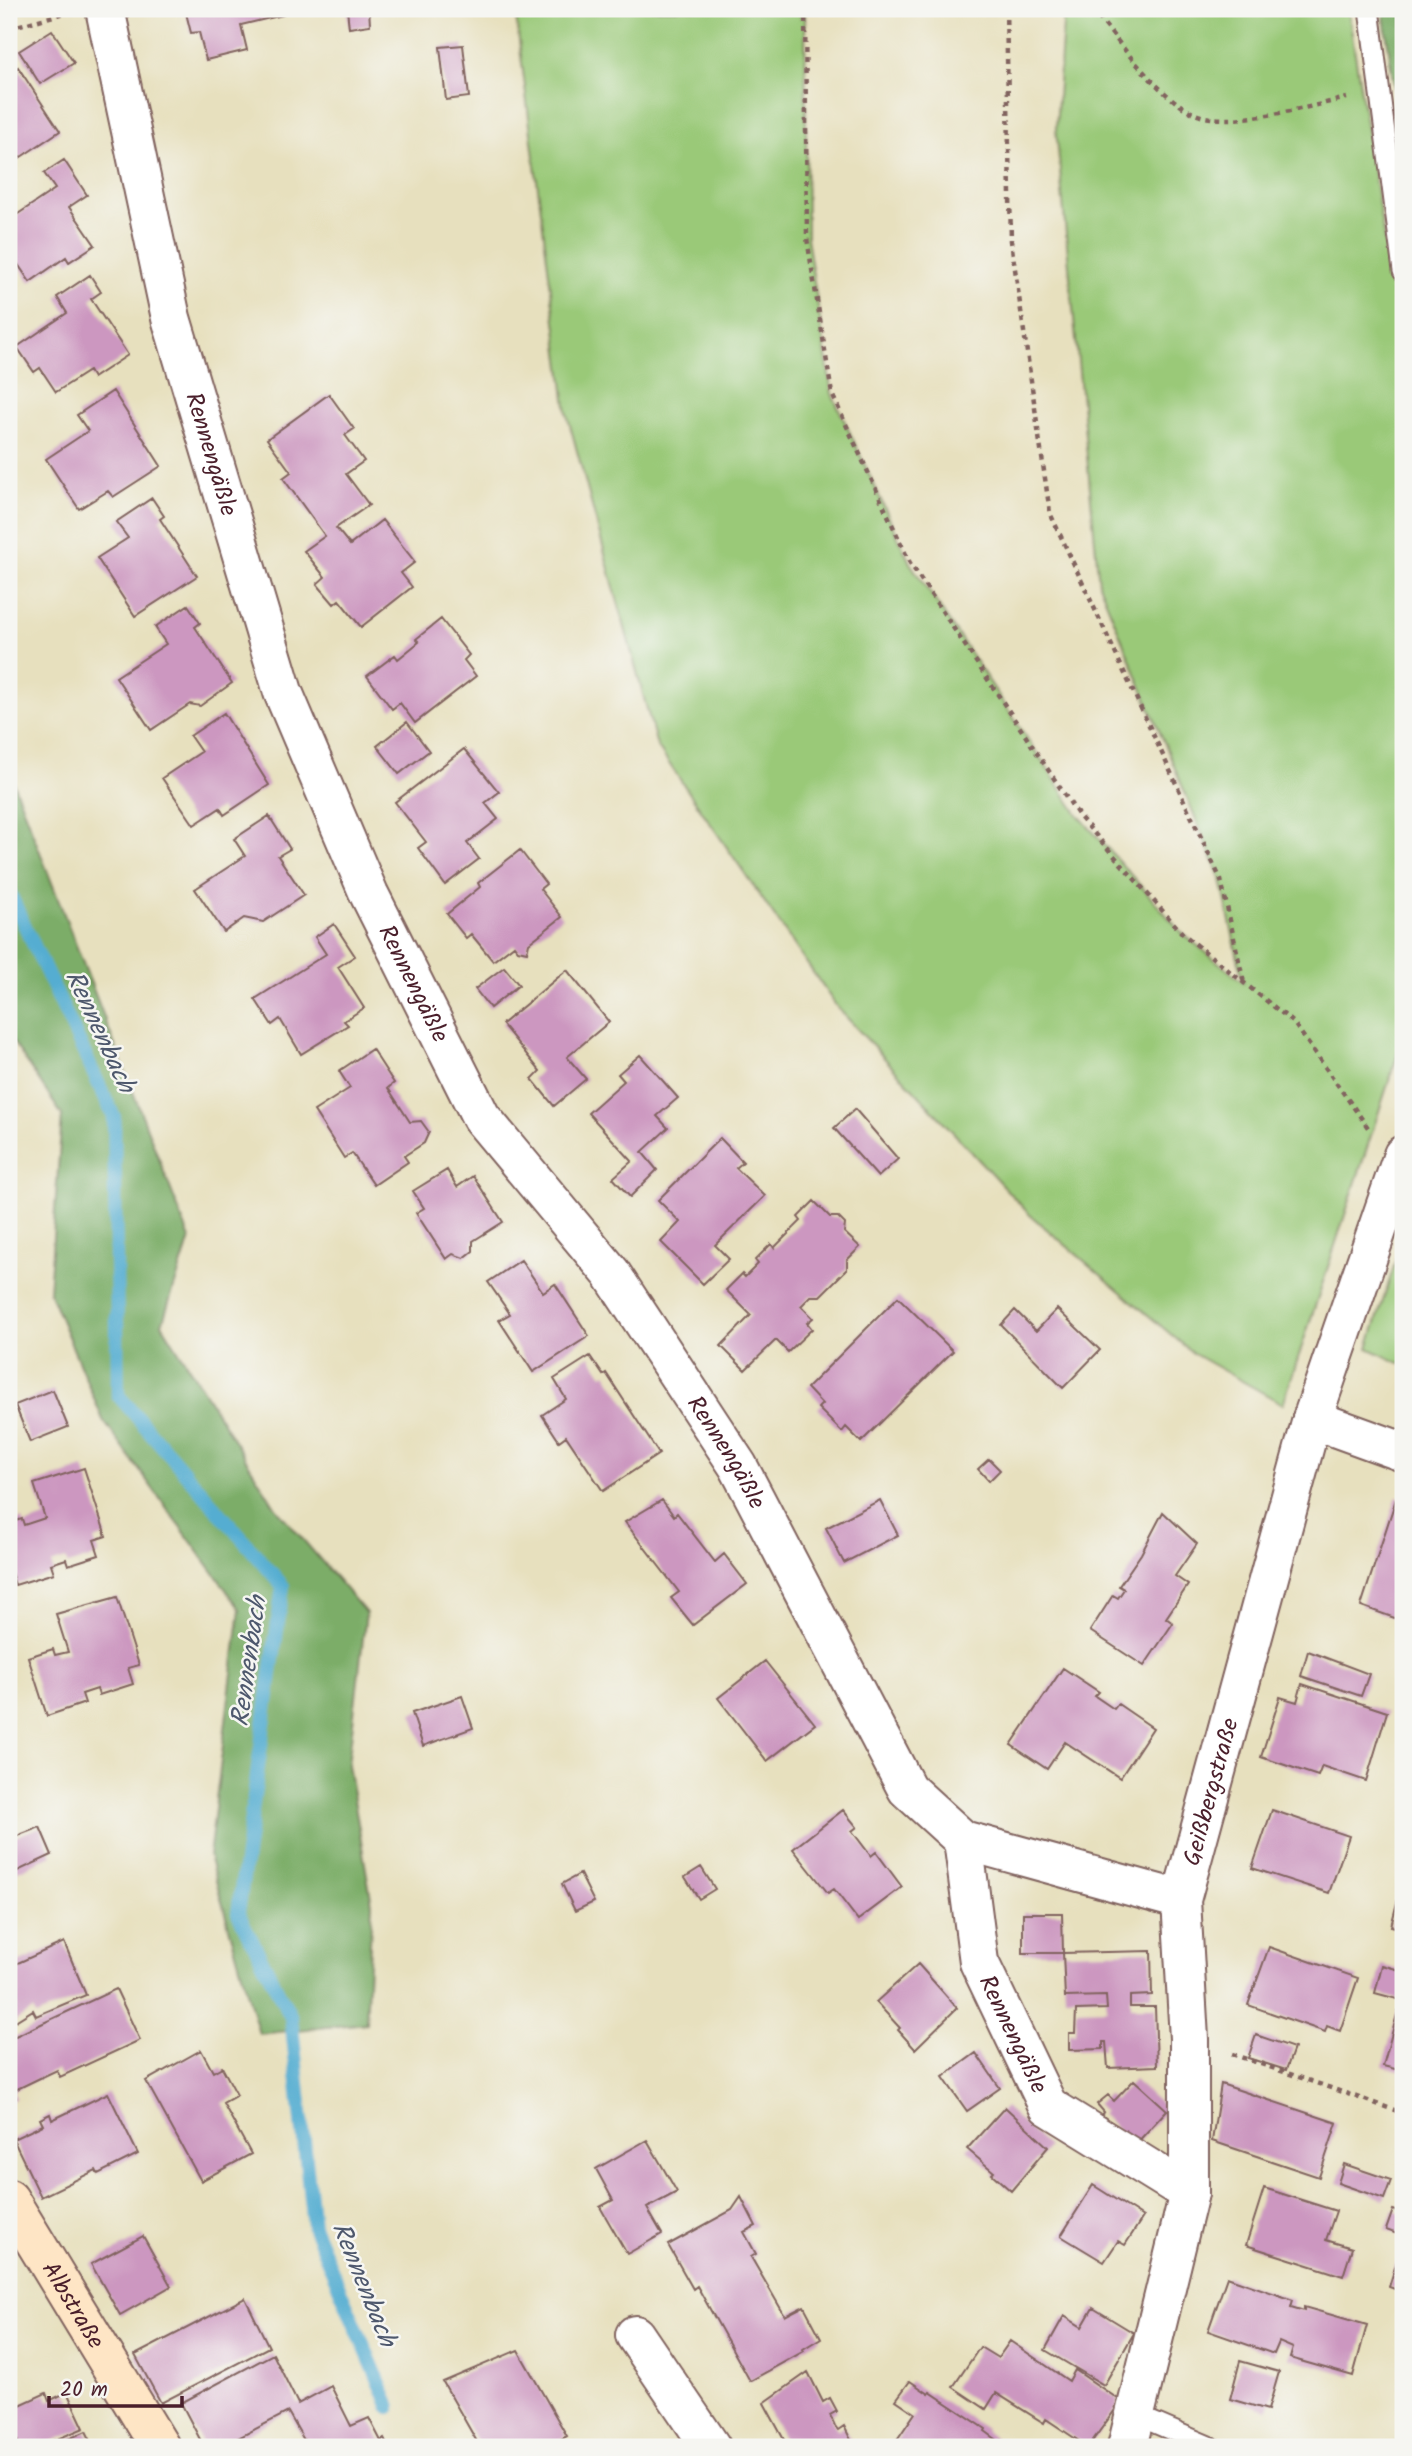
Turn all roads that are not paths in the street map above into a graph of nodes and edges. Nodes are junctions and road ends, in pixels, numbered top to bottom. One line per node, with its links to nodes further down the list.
1 (1369, 9): 3 (lane)
2 (87, 10): 7 (street, Rennengäßle)
3 (1403, 271)
4 (1401, 1162): 5 (street, Geißbergstraße)
5 (1312, 1419): 6 (street); 8 (street, Geißbergstraße)
6 (1403, 1452)
7 (963, 1840): 8 (street, Rennengäßle); 9 (street, Rennengäßle)
8 (1181, 1900): 9 (street, Geißbergstraße)
9 (1189, 2193): 12 (street, Geißbergstraße)
10 (9, 2199): 13 (main road, Albstraße)
11 (635, 2335): 14 (street)
12 (1131, 2431): 15 (lane)
13 (160, 2447)
14 (711, 2447)
15 (1211, 2447)

